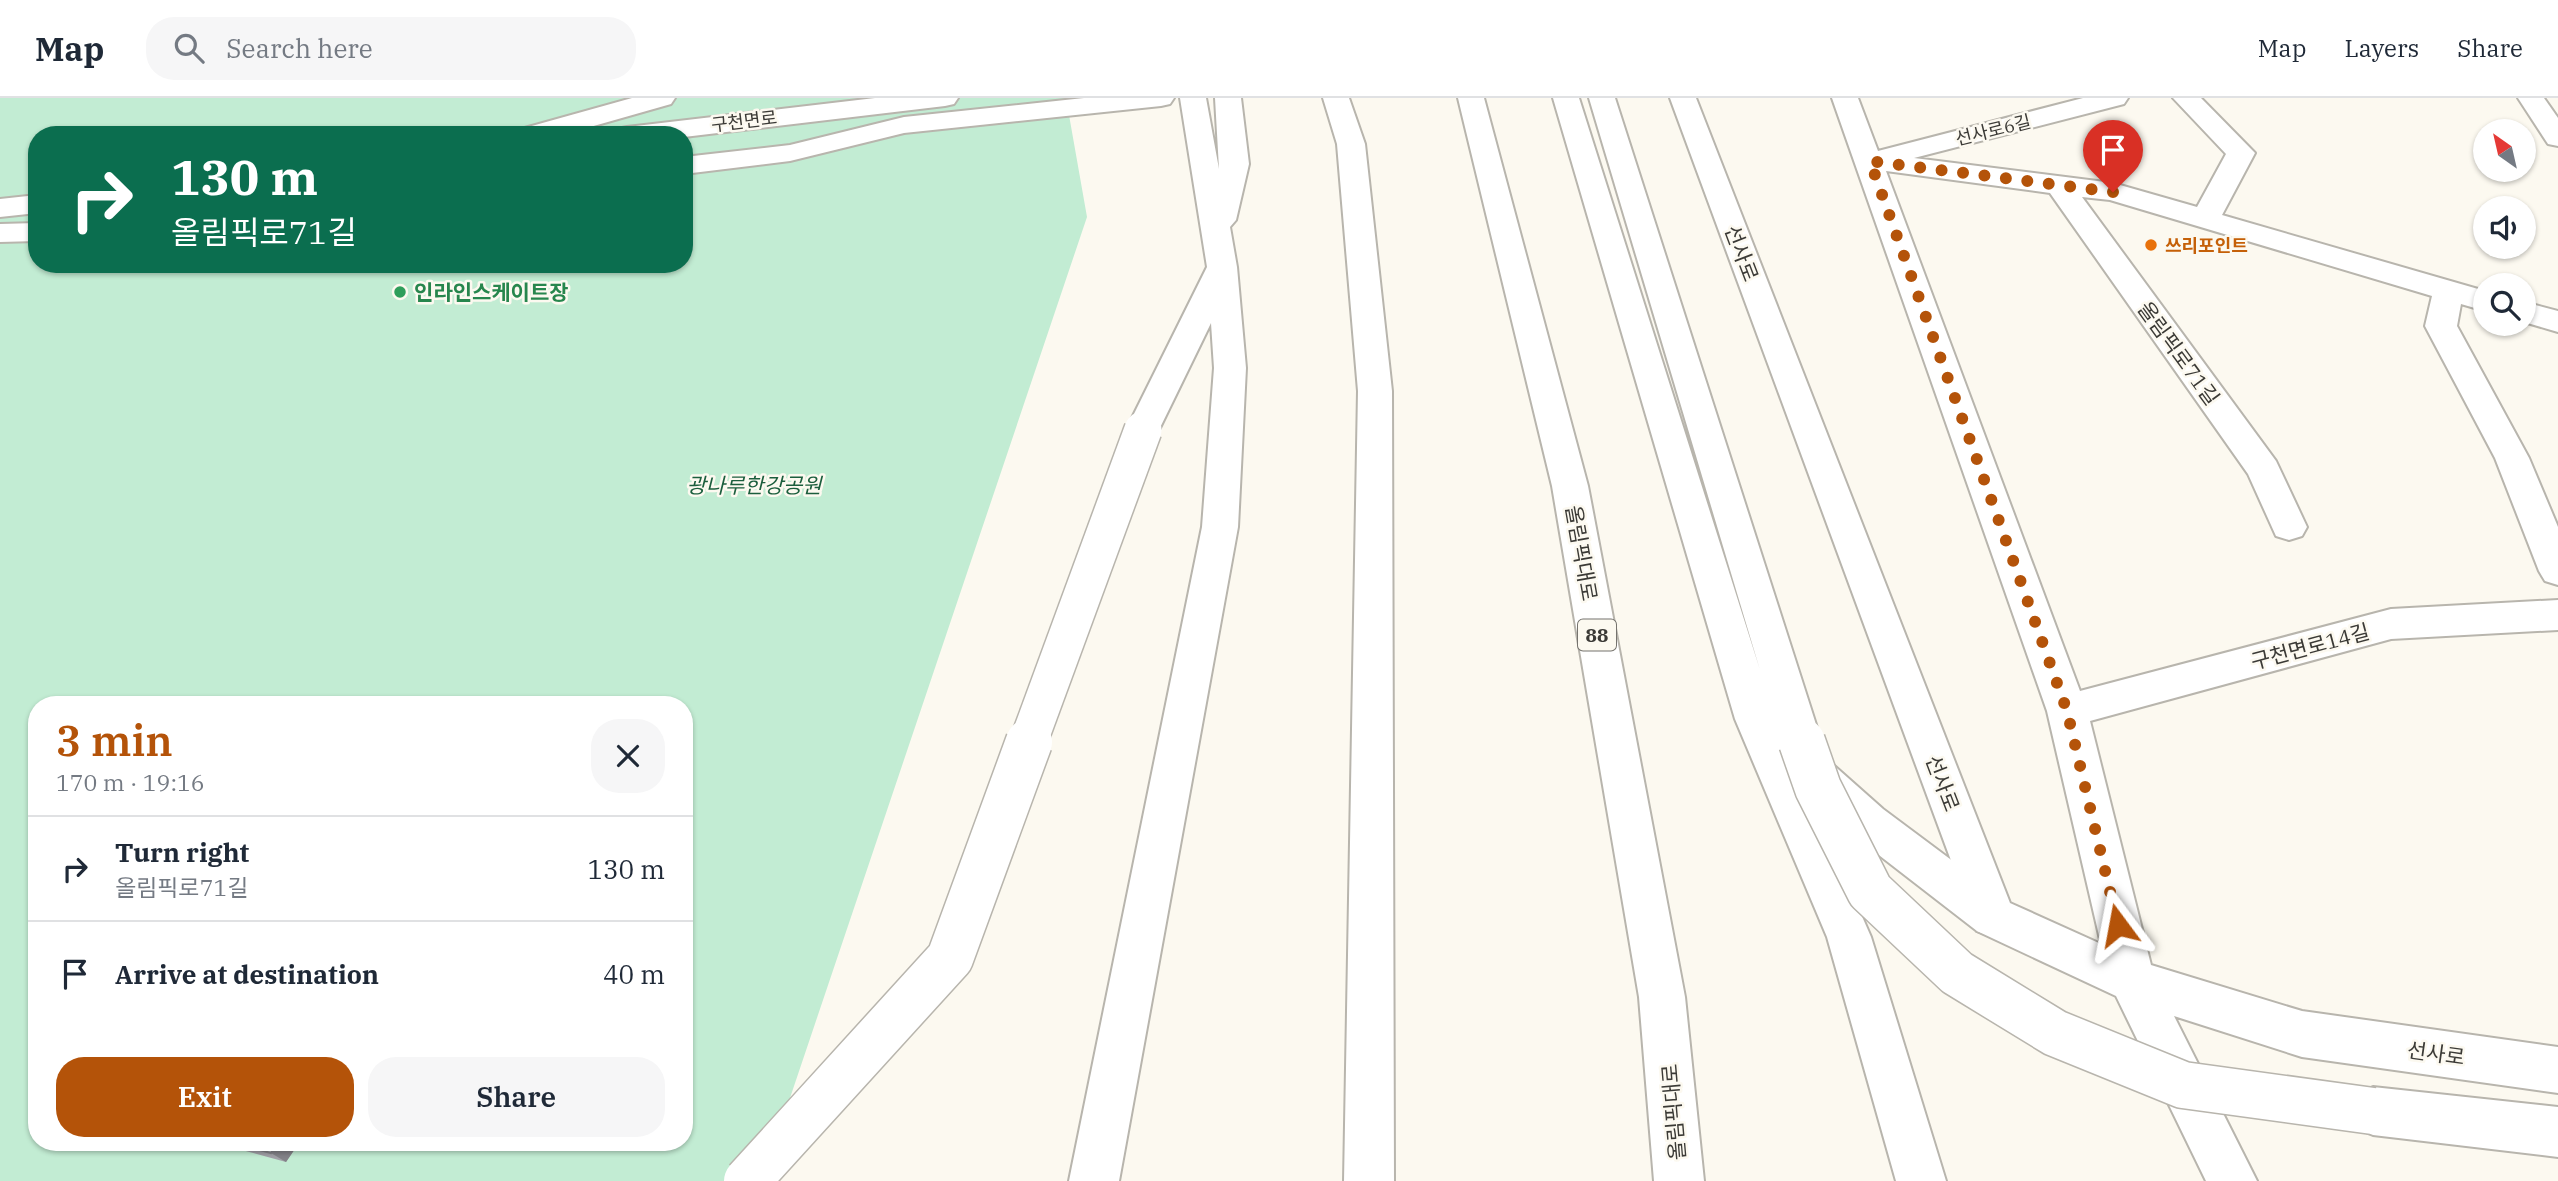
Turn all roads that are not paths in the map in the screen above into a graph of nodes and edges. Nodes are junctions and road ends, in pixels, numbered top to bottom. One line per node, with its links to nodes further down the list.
1 (662, 98): 15 (main road)
2 (945, 98): 16 (main road, 구천면로)
3 (1161, 98): 19 (main road)
4 (1193, 98): 26 (main road)
5 (1228, 98): 26 (main road)
6 (1336, 98): 42 (main road)
7 (1471, 98): 43 (main road, 올림픽대로 / 88)
8 (1566, 98): 35 (main road)
9 (1602, 98): 39 (main road, bridge)
10 (1683, 98): 36 (main road, 선사로)
11 (1845, 98): 18 (main road)
12 (2115, 98): 18 (main road, 선사로6길)
13 (2186, 98): 23 (main road)
14 (2531, 98): 17 (main road)
15 (563, 126)
16 (693, 127)
17 (2558, 138)
18 (1870, 161): 20 (main road); 34 (main road)
19 (693, 165)
20 (2059, 185): 23 (main road); 31 (main road, 올림픽로71길)
21 (28, 205): 22 (main road)
22 (0, 208)
23 (2205, 219): 27 (main road)
24 (0, 233): 25 (main road)
25 (28, 233)
26 (1220, 250): 40 (main road, bridge); 41 (main road)
27 (2449, 290): 28 (main road); 32 (main road)
28 (2473, 297)
29 (2536, 316): 30 (main road)
30 (2558, 322)
31 (2289, 527)
32 (2558, 571)
33 (2558, 615): 34 (main road, 구천면로14길)
34 (2067, 711): 37 (main road)
35 (1755, 719): 36 (main road); 44 (main road)
36 (1993, 917): 37 (main road, 선사로)
37 (2132, 981): 38 (main road, 선사로); 45 (main road)
38 (2558, 1070)
39 (2558, 1132)
40 (747, 1181)
41 (1094, 1181)
42 (1369, 1181)
43 (1679, 1181)
44 (1920, 1181)
45 (2232, 1181)

